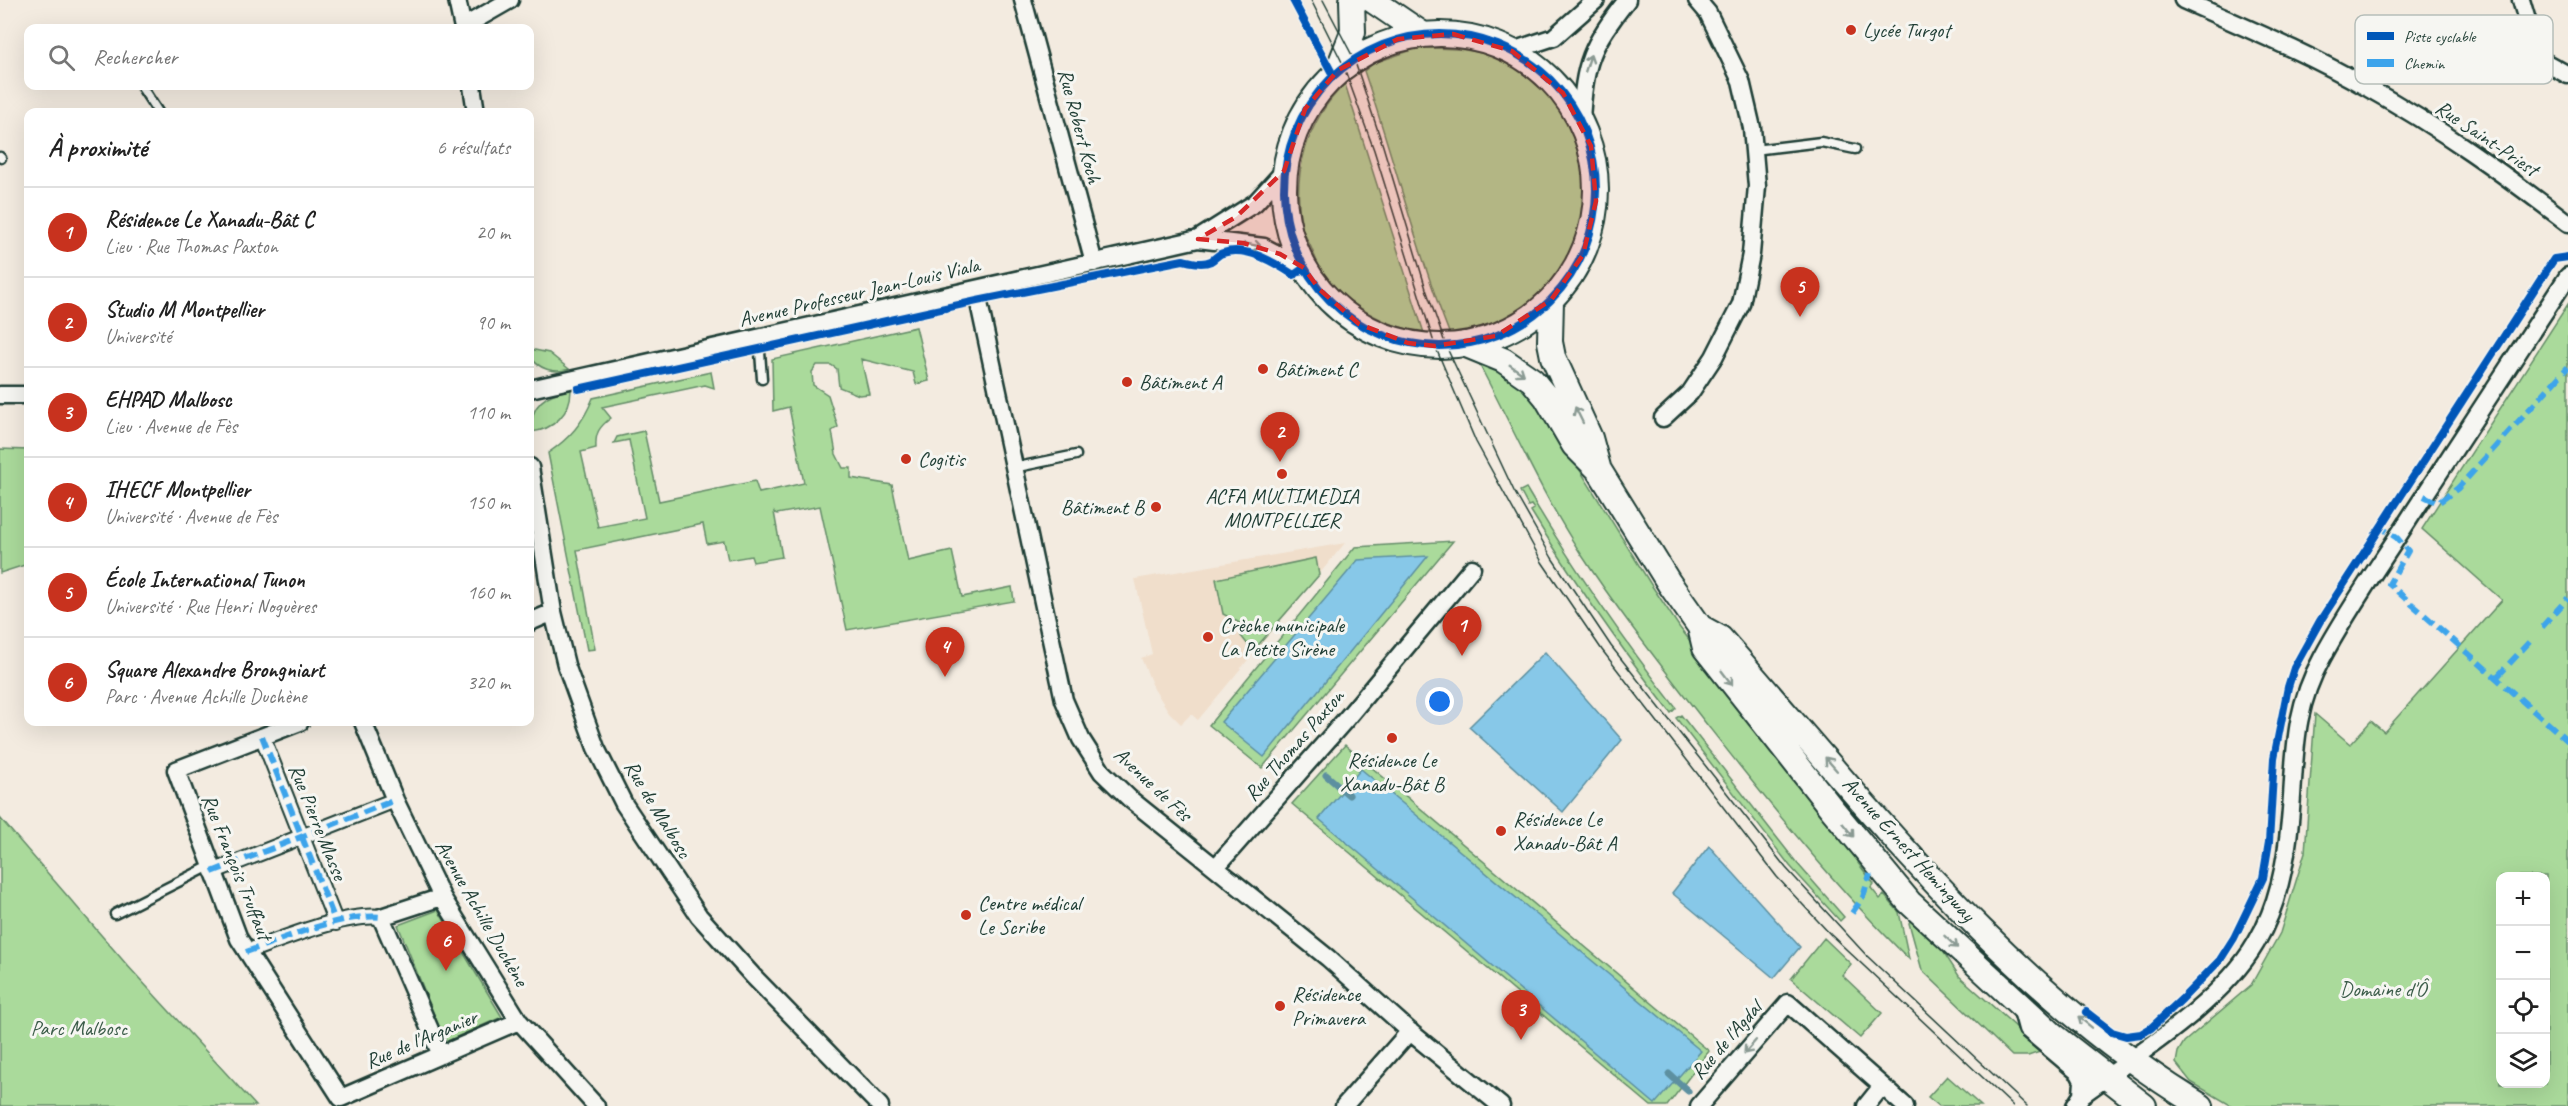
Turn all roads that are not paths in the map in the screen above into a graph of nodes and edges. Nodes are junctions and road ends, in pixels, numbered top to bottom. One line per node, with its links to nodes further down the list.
1 (457, 0): 12 (street)
2 (510, 0): 13 (street)
3 (1023, 0): 31 (street, Rue Robert Koch)
4 (1352, 0): 17 (main road)
5 (1372, 0): 14 (main road)
6 (1596, 0): 15 (street)
7 (1627, 0): 25 (street, one-way to 7)
8 (1697, 0): 27 (street)
9 (2183, 0): 19 (street, Rue Saint-Priest)
10 (2521, 0): 11 (street)
11 (2525, 15)
12 (462, 24)
13 (470, 24)
14 (1422, 34): 15 (main road); 17 (main road)
15 (1512, 51): 25 (main road)
16 (2553, 67): 18 (street)
17 (1338, 70): 28 (main road)
18 (2568, 75)
19 (2355, 81)
20 (2361, 84): 29 (street, Rue Saint-Priest)
21 (144, 90): 23 (lane)
22 (473, 90): 24 (street)
23 (156, 108)
24 (475, 108)
25 (1581, 121): 35 (main road)
26 (1855, 149): 27 (lane)
27 (1754, 150): 42 (street)
28 (1284, 171): 30 (street, Avenue Professeur Jean-Louis Viala); 32 (main road)
29 (2568, 223)
30 (1198, 238): 31 (street, Avenue Professeur Jean-Louis Viala); 32 (street, Avenue Professeur Jean-Louis Viala, one-way to 32)
31 (1094, 263): 34 (street, Avenue Professeur Jean-Louis Viala)
32 (1304, 268): 37 (main road)
33 (2568, 276): 67 (street)
34 (976, 289): 36 (street, Avenue Professeur Jean-Louis Viala); 44 (street, Avenue de Fès)
35 (1551, 300): 37 (main road); 45 (main road, Avenue Ernest Hemingway, one-way to 35)
36 (759, 338): 38 (lane); 39 (street, Avenue Professeur Jean-Louis Viala)
37 (1464, 344): 45 (main road, Avenue Ernest Hemingway, one-way to 45)
38 (762, 379)
39 (534, 387)
40 (0, 395): 41 (street)
41 (24, 395)
42 (1664, 418)
43 (1076, 455): 44 (lane)
44 (1013, 468): 56 (street, Avenue de Fès)
45 (1599, 470): 50 (main road, Avenue Ernest Hemingway)
46 (534, 492): 48 (street, Rue de Malbosc)
47 (1472, 568): 56 (street, Rue Thomas Paxton)
48 (553, 612): 49 (street); 73 (street, Rue de Malbosc)
49 (534, 620)
50 (1700, 627): 63 (main road, Avenue Ernest Hemingway, one-way to 63); 67 (main road, Avenue Ernest Hemingway, one-way to 50)
51 (289, 726): 53 (street)
52 (365, 726): 54 (street, Avenue Achille Duchène)
53 (261, 736): 55 (street, Rue Pierre Masse); 57 (street, Rue François Truffaut)
54 (395, 800): 55 (street); 58 (street, Avenue Achille Duchène)
55 (301, 837): 57 (street); 61 (street, Rue Pierre Masse)
56 (1216, 867): 65 (street, Avenue de Fès)
57 (211, 869): 59 (lane); 62 (street, Rue François Truffaut)
58 (442, 897): 60 (street); 64 (street, Avenue Achille Duchène)
59 (115, 914)
60 (381, 917): 61 (street); 66 (street)
61 (336, 923): 62 (street)
62 (246, 952): 70 (street, Rue François Truffaut)
63 (2021, 1007): 68 (main road, Avenue Ernest Hemingway); 71 (street, Avenue Ernest Hemingway)
64 (519, 1021): 66 (street, Rue de l'Arganier); 72 (street, Avenue Achille Duchène)
65 (1410, 1031): 74 (street); 75 (street, Avenue de Fès)
66 (441, 1055): 70 (street, Rue de l'Arganier)
67 (2131, 1059): 68 (street, Avenue Ernest Hemingway); 80 (main road, Avenue Ernest Hemingway)
68 (2106, 1077): 71 (street, Avenue Ernest Hemingway); 79 (main road, Avenue Ernest Hemingway)
69 (1882, 1086): 76 (street, Rue de l'Agdal, one-way to 76); 77 (street); 78 (street)
70 (341, 1098)
71 (2079, 1100)
72 (596, 1106)
73 (880, 1106)
74 (1344, 1106)
75 (1501, 1106)
76 (1699, 1106)
77 (1866, 1106)
78 (1905, 1106)
79 (2144, 1106)
80 (2201, 1106)

